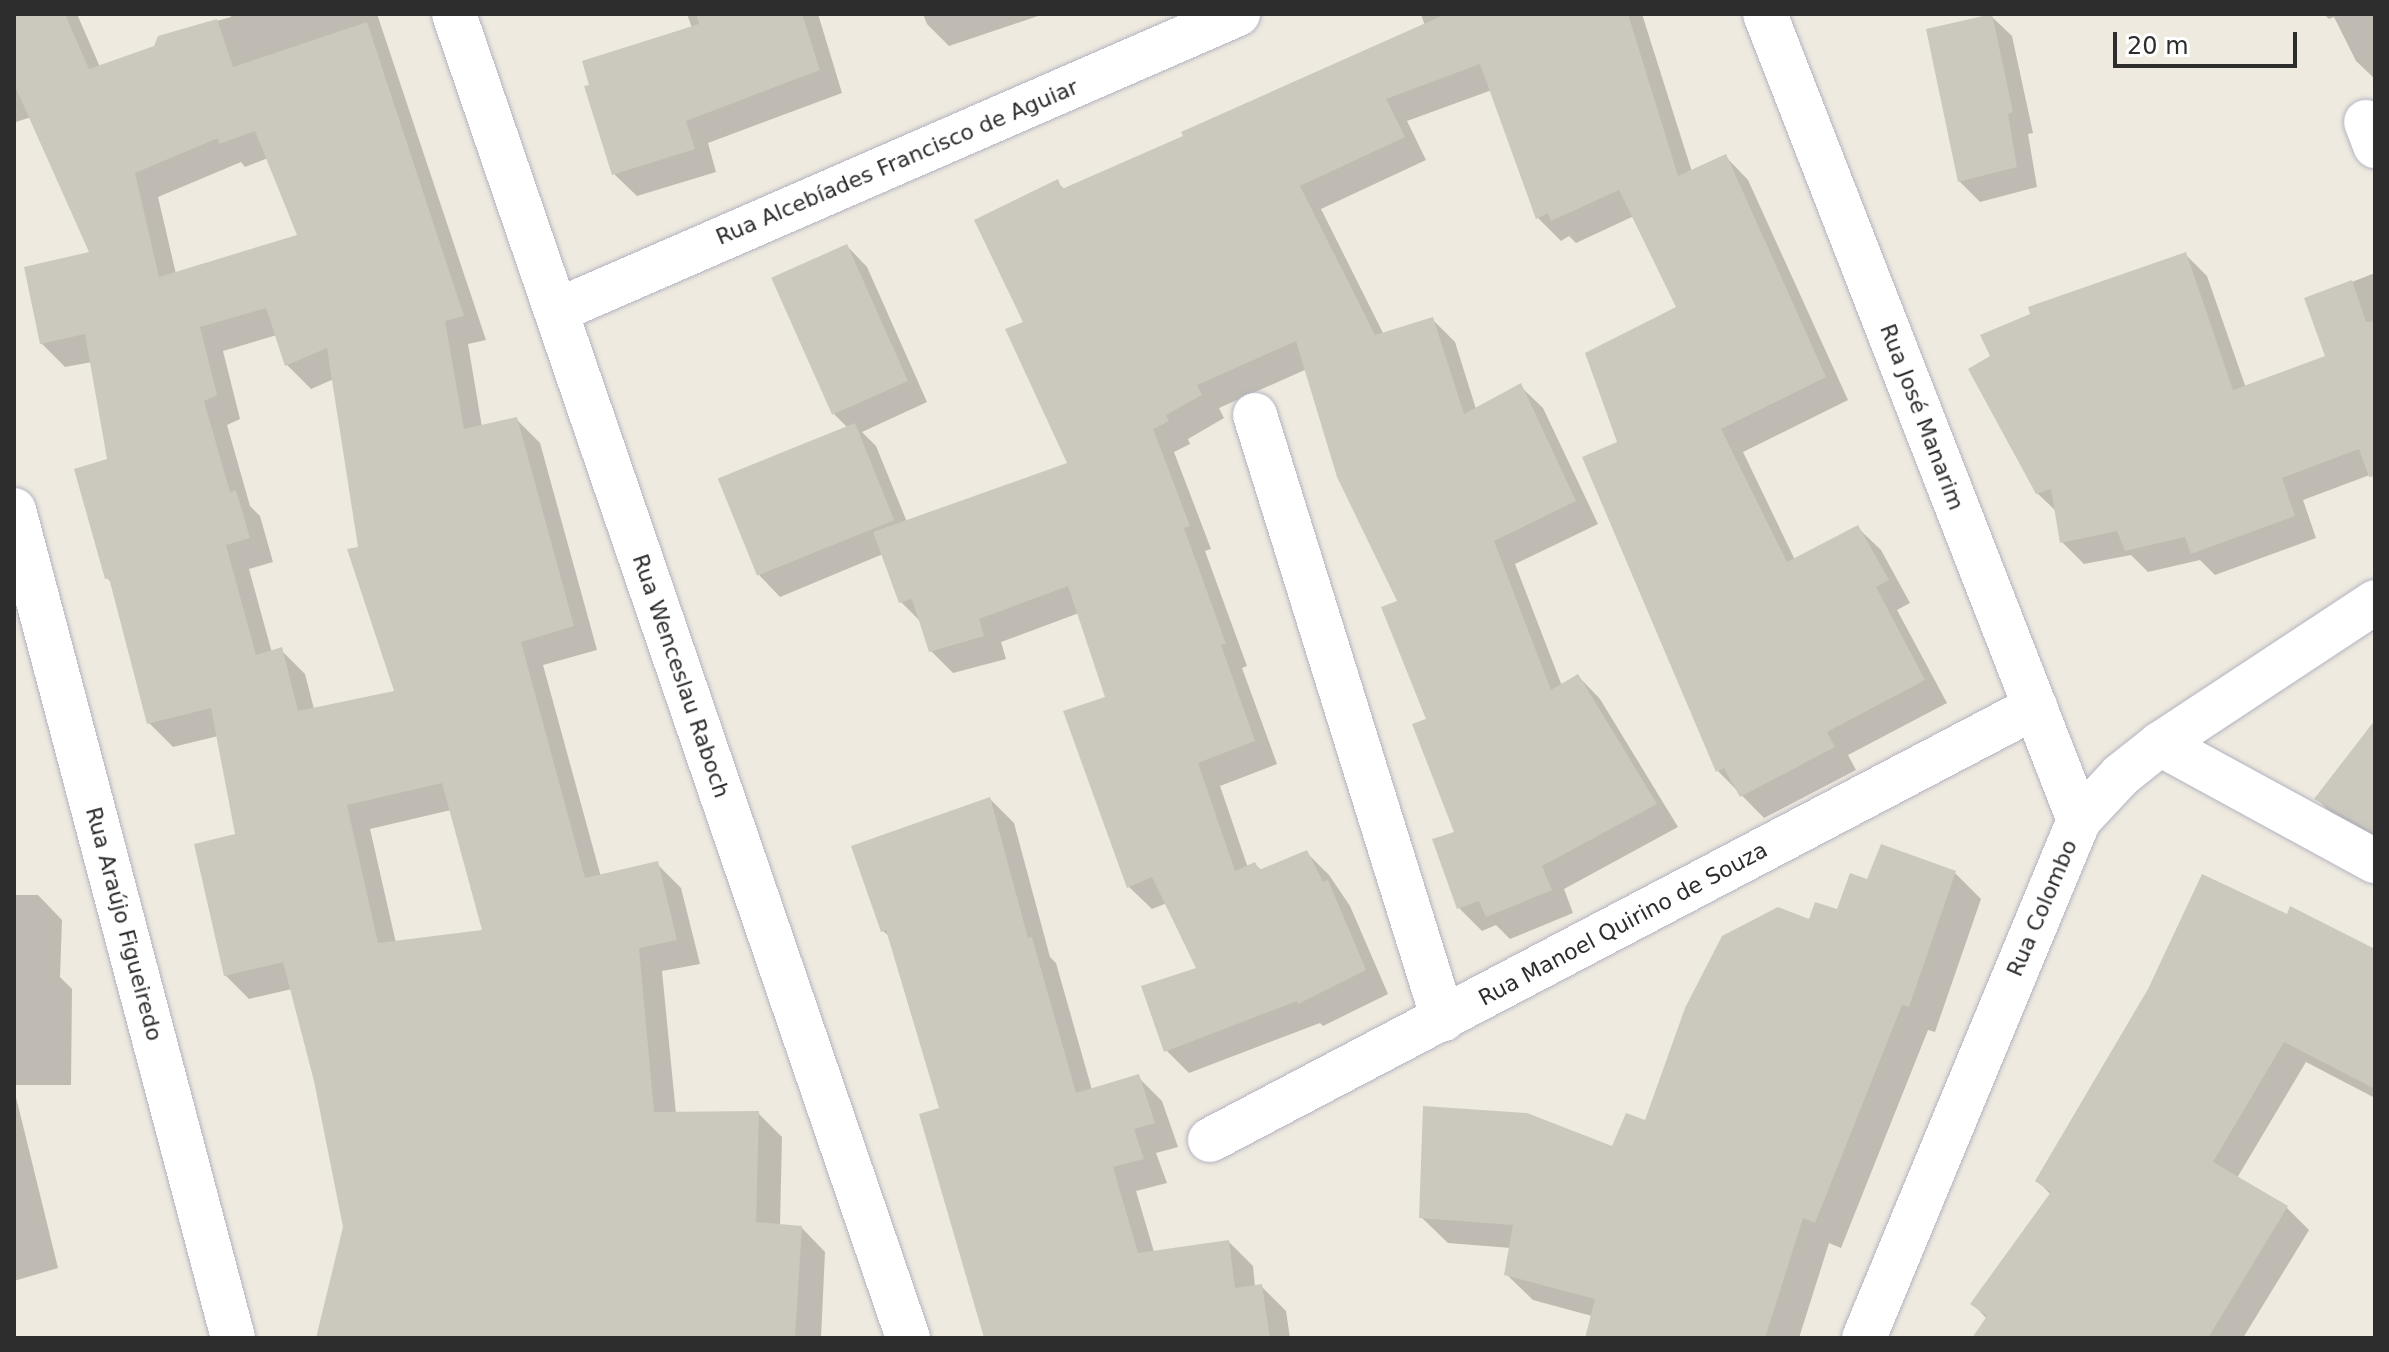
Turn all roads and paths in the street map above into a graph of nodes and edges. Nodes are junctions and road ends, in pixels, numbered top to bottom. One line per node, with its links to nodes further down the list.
1 (454, 14): 4 (street, Rua Wenceslau Raboch)
2 (1238, 14): 4 (street, Rua Alcebíades Francisco de Aguiar)
3 (1765, 14): 8 (street, Rua José Manarim)
4 (556, 311): 15 (street, Rua Wenceslau Raboch)
5 (1255, 415): 12 (street)
6 (14, 510): 14 (street, Rua Araújo Figueiredo)
7 (2375, 602): 9 (street, Rua Colombo)
8 (2035, 707): 10 (street, Rua José Manarim); 12 (street, Rua Manoel Quirino de Souza)
9 (2160, 744): 10 (street, Rua Colombo); 11 (street)
10 (2079, 820): 16 (street, Rua Colombo)
11 (2375, 861)
12 (1443, 1019): 13 (street, Rua Manoel Quirino de Souza)
13 (1210, 1140)
14 (233, 1338)
15 (908, 1338)
16 (1864, 1338)

